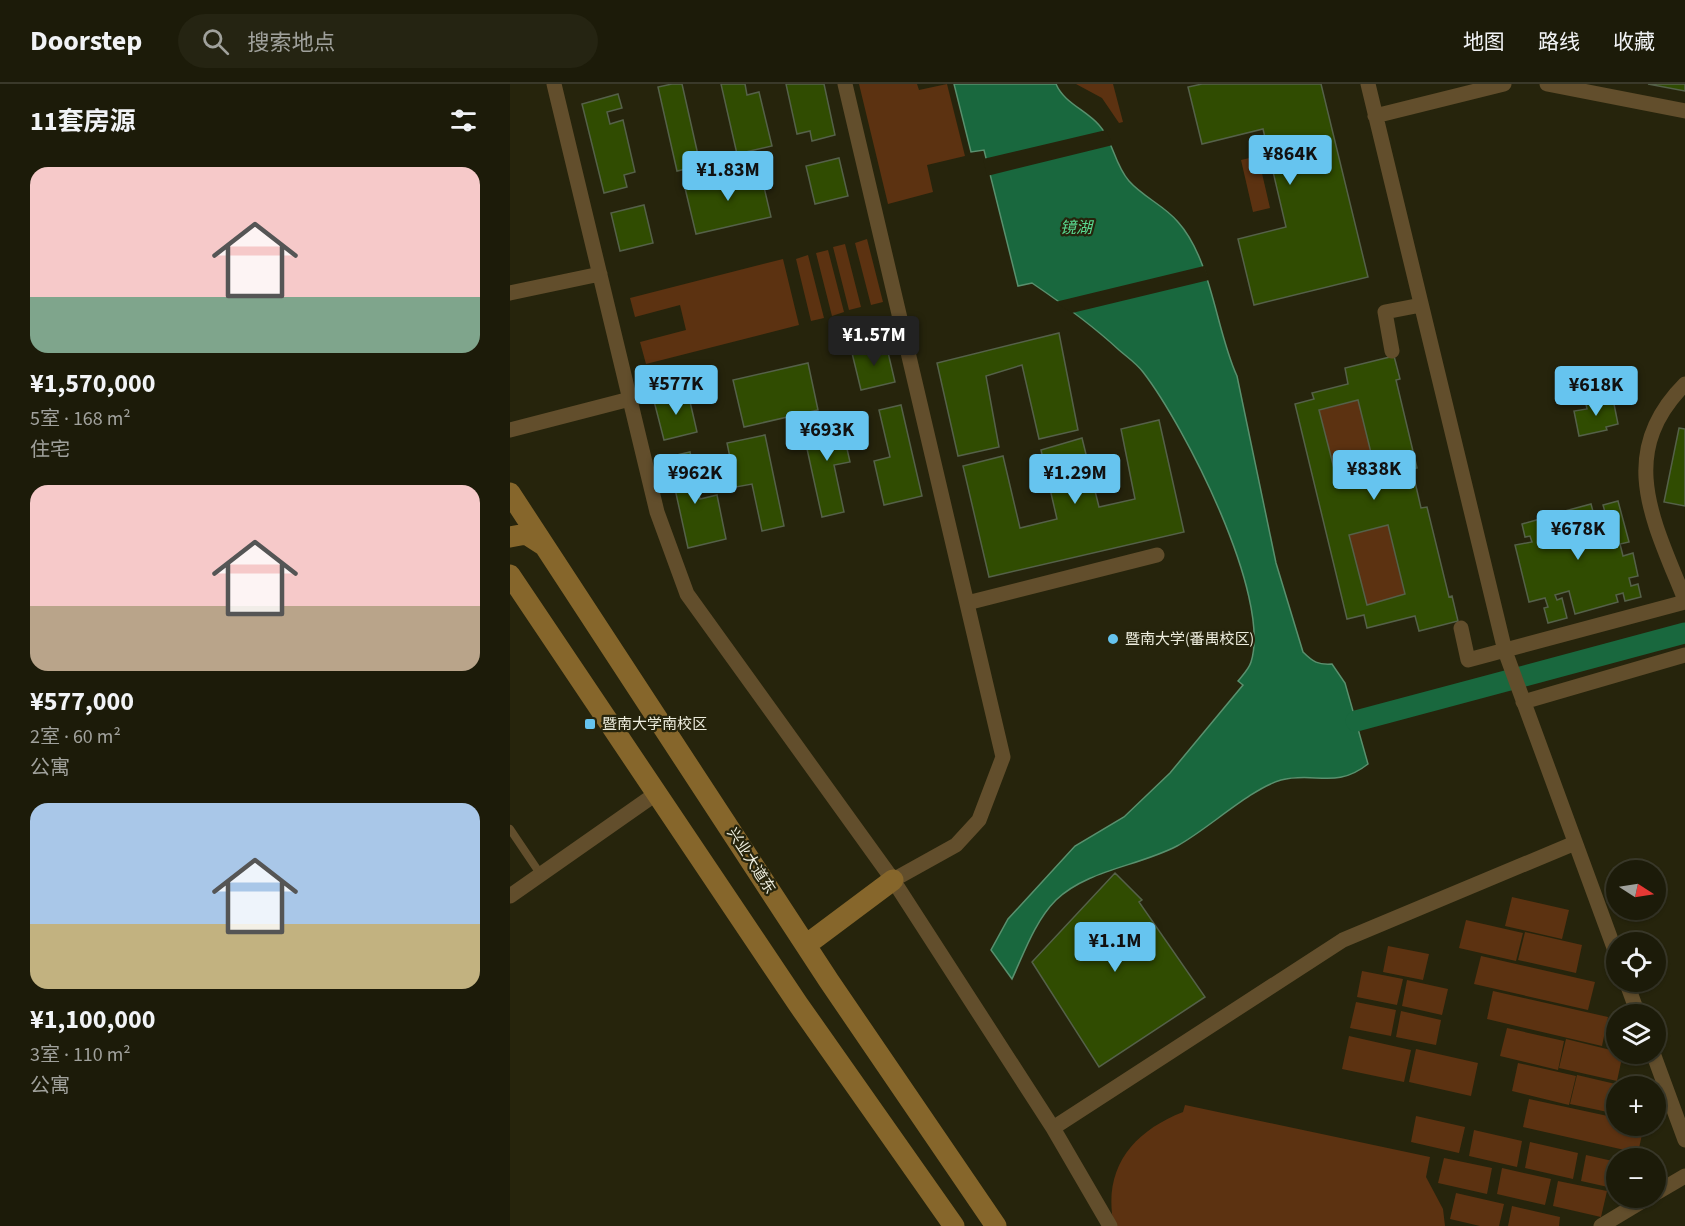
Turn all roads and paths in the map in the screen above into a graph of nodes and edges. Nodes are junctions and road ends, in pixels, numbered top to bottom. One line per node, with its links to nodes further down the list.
1 (554, 84): 9 (street)
2 (845, 84): 22 (street)
3 (1368, 84): 8 (street)
4 (1504, 84): 6 (street)
5 (1547, 84): 7 (street)
6 (1462, 89): 8 (street)
7 (1685, 111)
8 (1376, 116): 11 (street)
9 (600, 274): 10 (street); 14 (street)
10 (510, 293)
11 (1421, 305): 12 (street); 25 (street)
12 (1392, 351)
13 (1685, 384): 21 (street)
14 (630, 399): 15 (street); 31 (street)
15 (510, 430)
16 (510, 494): 18 (main road, 兴业大道东)
17 (510, 537): 18 (main road)
18 (546, 546): 34 (main road, 兴业大道东)
19 (1157, 555): 22 (street)
20 (510, 575): 27 (main road)
21 (1685, 601): 25 (street)
22 (967, 603): 31 (street)
23 (1461, 628): 25 (street)
24 (1685, 655): 26 (street)
25 (1507, 657): 26 (street)
26 (1523, 702): 29 (street)
27 (657, 794): 30 (street); 41 (main road)
28 (510, 829): 30 (lane)
29 (1575, 843): 33 (street); 36 (street)
30 (541, 874): 32 (street)
31 (893, 880): 34 (main road); 36 (street)
32 (510, 896)
33 (1608, 932)
34 (806, 945): 42 (main road, 兴业大道东)
35 (1657, 1064): 37 (street)
36 (1053, 1128): 43 (street)
37 (1685, 1140)
38 (1685, 1176): 39 (street)
39 (1666, 1187)
40 (1631, 1208): 44 (street)
41 (954, 1226)
42 (996, 1226)
43 (1110, 1226)
44 (1601, 1226)

